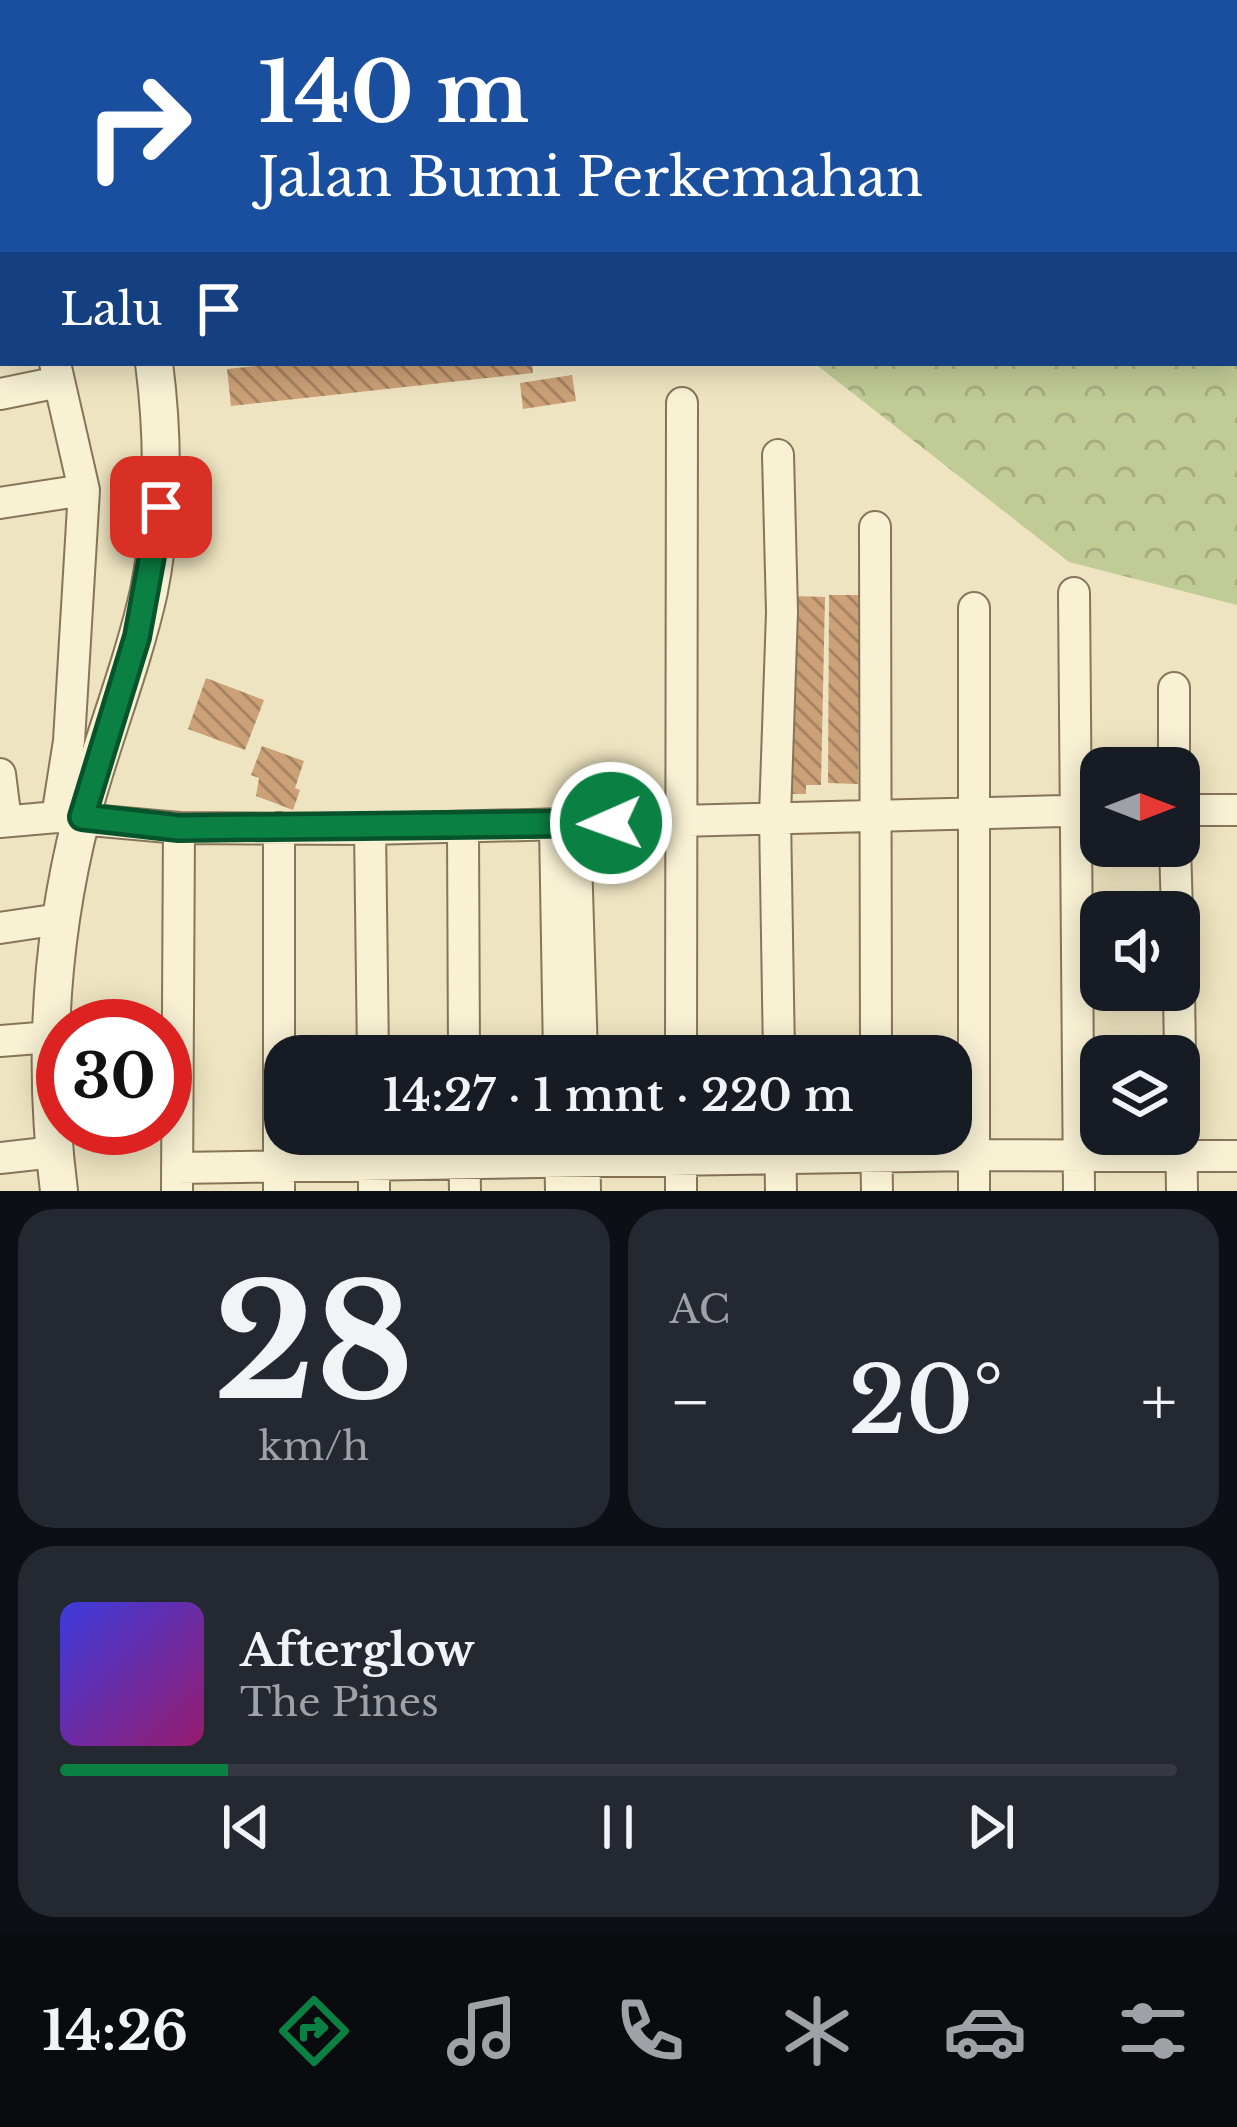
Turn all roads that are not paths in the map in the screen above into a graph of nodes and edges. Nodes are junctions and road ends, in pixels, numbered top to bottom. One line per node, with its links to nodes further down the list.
1 (154, 366): 21 (street)
2 (57, 372): 3 (street); 6 (street)
3 (0, 394)
4 (682, 403): 22 (street)
5 (778, 455): 20 (street)
6 (84, 490): 7 (street); 21 (street)
7 (0, 503)
8 (875, 527): 19 (street)
9 (1075, 592): 12 (street)
10 (974, 608): 18 (street)
11 (1174, 688): 13 (street)
12 (1084, 747)
13 (1174, 747)
14 (0, 774): 23 (street)
15 (1080, 810): 18 (street)
16 (1200, 810): 17 (street)
17 (1237, 810)
18 (972, 812): 19 (street); 48 (street)
19 (875, 814): 20 (street); 40 (street)
20 (775, 816): 22 (street); 39 (street)
21 (69, 817): 23 (street); 25 (street); 30 (street)
22 (682, 819): 24 (street); 38 (street)
23 (3, 822)
24 (565, 825): 27 (street); 36 (street); 37 (street)
25 (179, 828): 26 (street); 58 (street)
26 (279, 828): 28 (street); 56 (street)
27 (463, 828): 28 (street); 35 (street)
28 (370, 829): 34 (street)
29 (1087, 867): 49 (street)
30 (60, 919): 31 (street); 32 (street)
31 (0, 928)
32 (51, 999)
33 (1179, 1011): 50 (street)
34 (373, 1035)
35 (464, 1035)
36 (560, 1035)
37 (580, 1035)
38 (681, 1035)
39 (779, 1035)
40 (876, 1035)
41 (36, 1037): 42 (street)
42 (0, 1041)
43 (36, 1154): 52 (street)
44 (54, 1155): 59 (street)
45 (724, 1155): 53 (street)
46 (780, 1155): 60 (street)
47 (876, 1155): 61 (street)
48 (974, 1155): 49 (street); 62 (street)
49 (1079, 1156): 50 (street); 63 (street)
50 (1182, 1156): 51 (street); 64 (street)
51 (1237, 1156)
52 (0, 1158)
53 (681, 1162): 54 (street)
54 (573, 1163): 55 (street)
55 (465, 1178): 57 (street)
56 (279, 1179): 57 (street); 58 (street)
57 (374, 1179)
58 (177, 1180)
59 (59, 1191)
60 (781, 1191)
61 (877, 1191)
62 (974, 1191)
63 (1079, 1191)
64 (1182, 1191)

